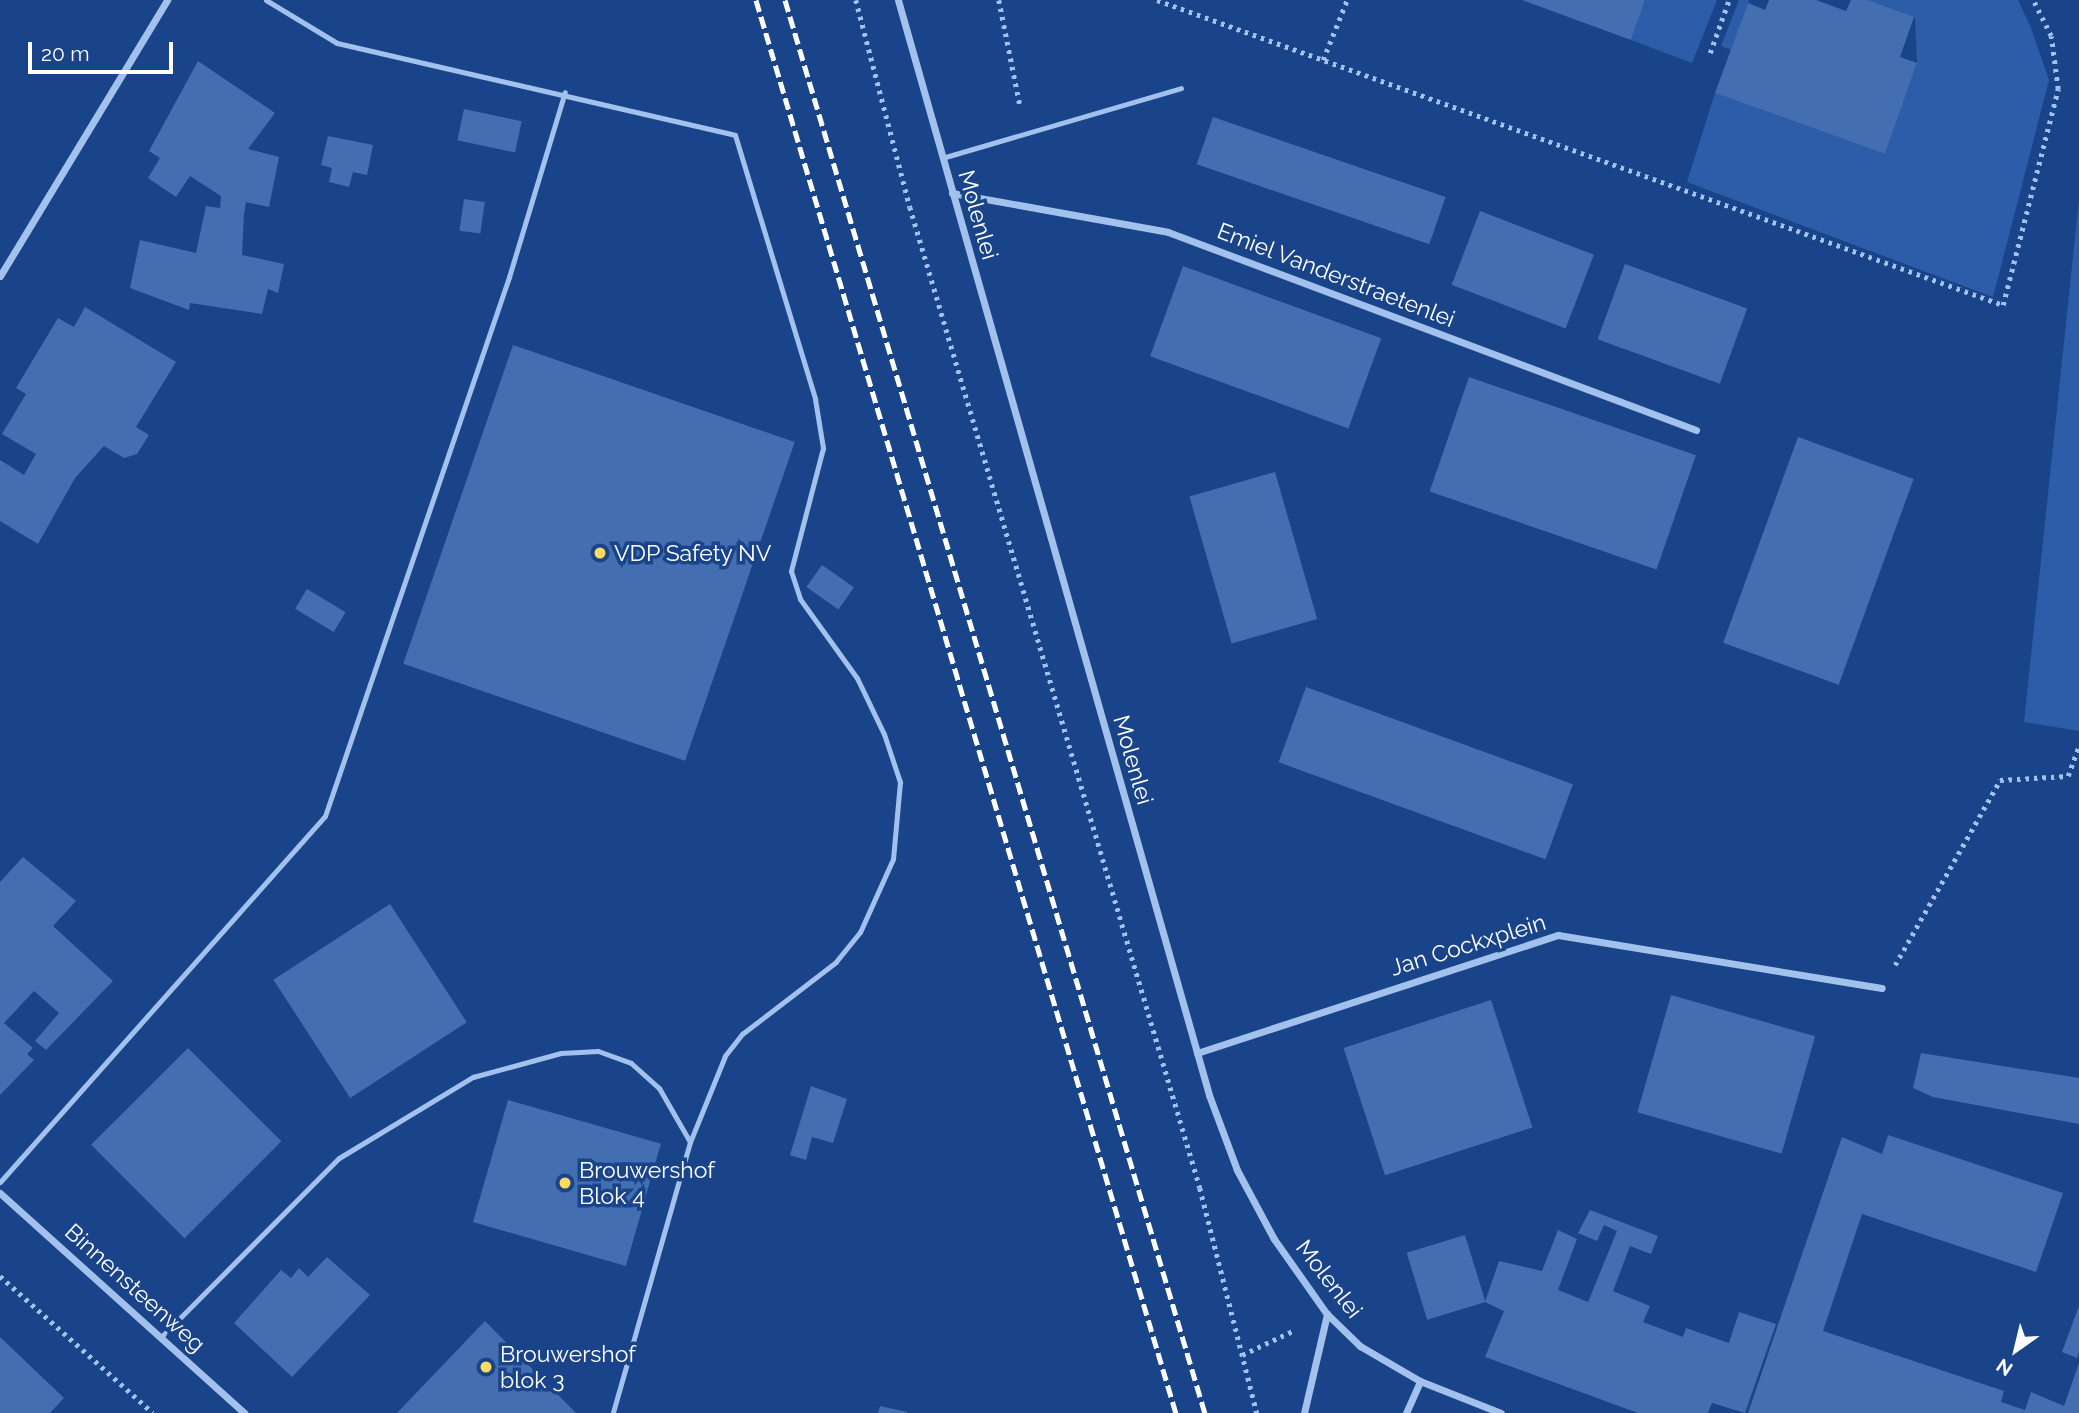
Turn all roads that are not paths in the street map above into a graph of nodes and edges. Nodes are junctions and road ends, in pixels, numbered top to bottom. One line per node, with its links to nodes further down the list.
1 (167, 0): 8 (street)
2 (266, 0): 5 (lane)
3 (898, 0): 6 (street, Molenlei)
4 (1181, 88): 6 (lane)
5 (565, 92): 12 (lane); 13 (lane)
6 (942, 158): 7 (street, Molenlei)
7 (952, 193): 9 (street, Emiel Vanderstraetenlei); 11 (street, Molenlei)
8 (0, 276)
9 (1696, 430)
10 (1882, 988): 11 (street, Jan Cockxplein)
11 (1197, 1053): 15 (street, Molenlei)
12 (690, 1142): 16 (lane); 19 (lane)
13 (0, 1182)
14 (0, 1193): 16 (street, Binnensteenweg)
15 (1327, 1314): 17 (street, Molenlei); 20 (street)
16 (161, 1337): 18 (street, Binnensteenweg)
17 (1420, 1381): 21 (street); 22 (street, Molenlei)
18 (244, 1413)
19 (613, 1413)
20 (1304, 1413)
21 (1406, 1413)
22 (1501, 1413)

